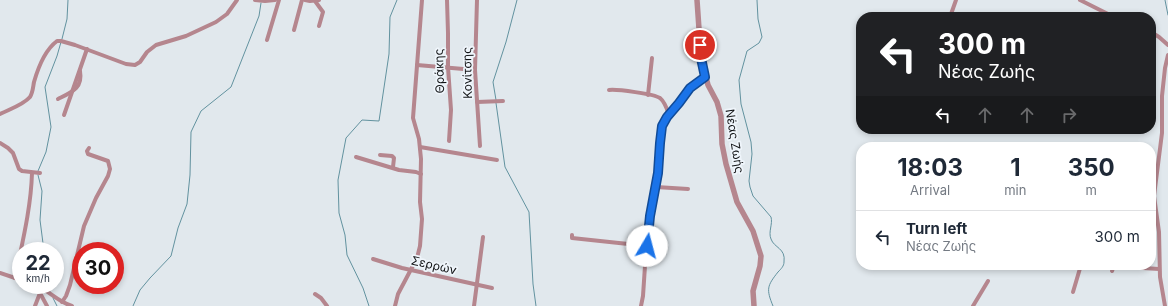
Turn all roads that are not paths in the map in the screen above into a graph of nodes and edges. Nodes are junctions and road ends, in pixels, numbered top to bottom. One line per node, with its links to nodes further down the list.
1 (237, 0): 21 (street)
2 (255, 0): 3 (street)
3 (276, 0)
4 (279, 0): 19 (street)
5 (302, 0): 17 (street)
6 (305, 0): 7 (street)
7 (317, 0): 16 (street)
8 (422, 0): 24 (street)
9 (446, 0): 25 (street, Θράκης)
10 (477, 0): 26 (street, Κονίτσης)
11 (697, 0): 27 (street, Νέας Ζωής)
12 (956, 0): 14 (street)
13 (1080, 0): 15 (street)
14 (952, 12)
15 (1104, 12)
16 (319, 26)
17 (294, 30)
18 (1156, 34): 20 (street)
19 (267, 40)
20 (1168, 45)
21 (87, 49): 28 (street); 34 (street)
22 (1168, 55): 49 (street)
23 (652, 58): 30 (street)
24 (417, 65): 25 (street); 40 (street)
25 (448, 67): 26 (street); 37 (street, Θράκης)
26 (475, 70): 33 (street, Κονίτσης)
27 (705, 77): 36 (street); 80 (street, Νέας Ζωής)
28 (72, 90): 31 (street); 35 (street)
29 (609, 90): 30 (street)
30 (648, 95): 36 (street)
31 (58, 99)
32 (503, 101): 33 (street)
33 (477, 102): 39 (street, Κονίτσης)
34 (0, 114)
35 (64, 115)
36 (669, 115): 50 (street)
37 (448, 141)
38 (0, 143): 46 (street)
39 (480, 146)
40 (420, 147): 44 (street); 48 (street)
41 (88, 148): 72 (street)
42 (380, 155): 45 (street)
43 (356, 157): 45 (street)
44 (497, 160)
45 (393, 167): 48 (street)
46 (32, 173): 47 (street); 55 (street)
47 (40, 173)
48 (421, 174): 60 (street)
49 (1156, 180)
50 (656, 187): 51 (street); 56 (street)
51 (688, 189)
52 (1156, 210): 59 (street)
53 (572, 235): 56 (street)
54 (483, 237): 65 (street)
55 (23, 242)
56 (647, 246): 79 (street)
57 (374, 259): 60 (street, Σερρών)
58 (1156, 269): 59 (street)
59 (1159, 269): 82 (street)
60 (411, 270): 65 (street, Σερρών); 77 (street)
61 (1080, 270): 67 (street)
62 (0, 273): 63 (street)
63 (12, 277)
64 (988, 281): 81 (street)
65 (477, 285): 66 (street, Σερρών); 78 (street)
66 (492, 288)
67 (1074, 292)
68 (40, 294): 73 (street)
69 (41, 294): 74 (street)
70 (51, 294): 72 (street)
71 (315, 294): 76 (street)
72 (62, 302): 75 (street)
73 (35, 306)
74 (47, 306)
75 (72, 306)
76 (327, 306)
77 (395, 306)
78 (474, 306)
79 (641, 306)
80 (754, 306)
81 (972, 306)
82 (1164, 306)

